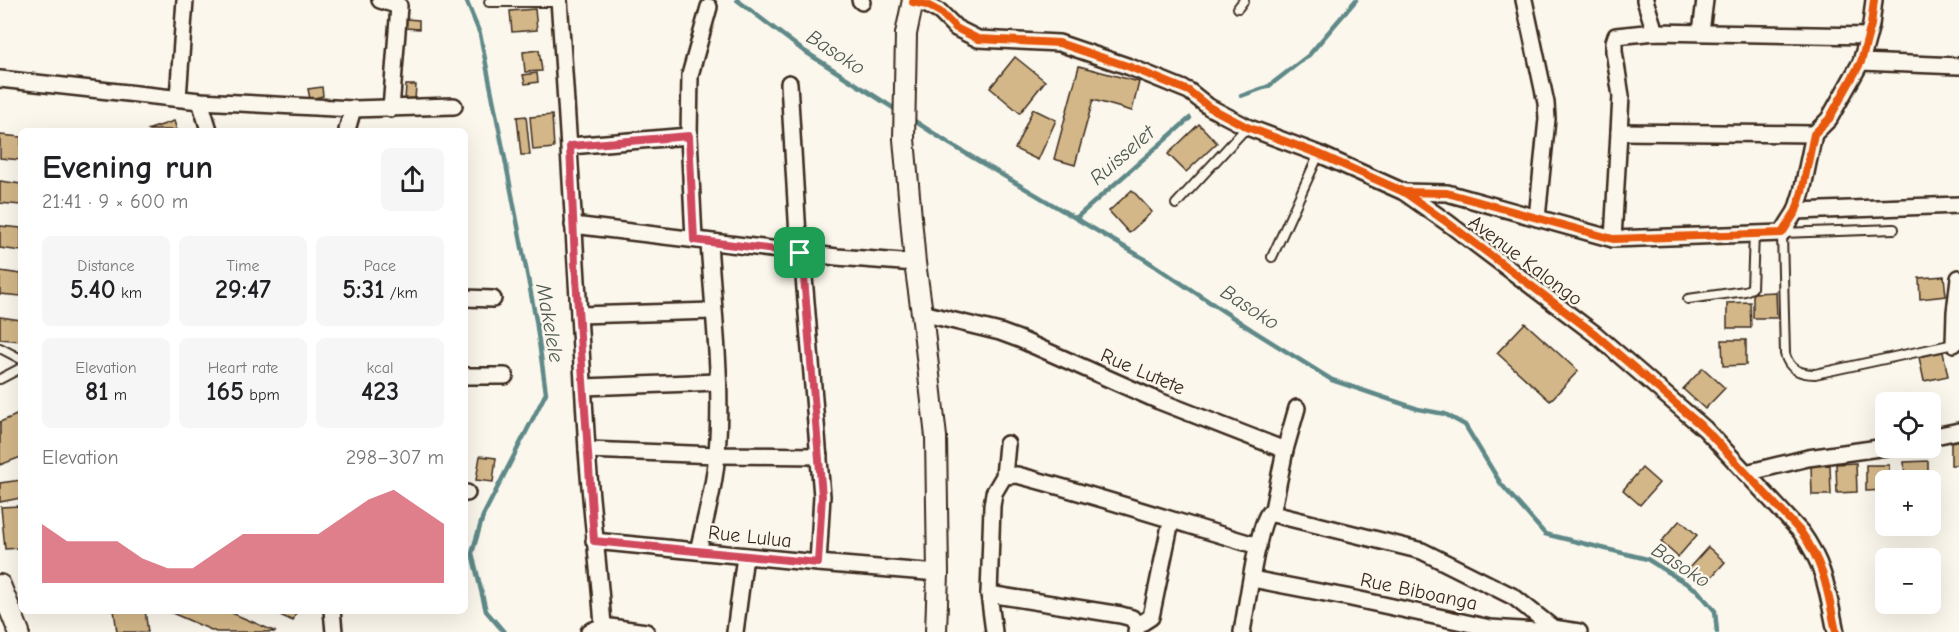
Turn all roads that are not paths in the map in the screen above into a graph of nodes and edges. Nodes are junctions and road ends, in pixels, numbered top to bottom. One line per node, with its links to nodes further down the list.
1 (185, 0): 20 (street)
2 (380, 0): 24 (street)
3 (1244, 0): 12 (lane)
4 (1524, 0): 37 (street)
5 (1645, 0): 13 (street)
6 (1705, 0): 14 (street)
7 (1874, 0): 15 (street)
8 (559, 1): 10 (lane); 31 (street)
9 (913, 1): 25 (street, Avenue Kalongo); 46 (street)
10 (489, 2)
11 (709, 7): 30 (street)
12 (1238, 8)
13 (1654, 32): 14 (street); 28 (street)
14 (1701, 32): 15 (street)
15 (1868, 36): 16 (street)
16 (1861, 62): 17 (street); 29 (street)
17 (1959, 66)
18 (0, 79): 20 (street)
19 (789, 83): 44 (street)
20 (178, 98): 21 (street)
21 (200, 101): 23 (street); 26 (street)
22 (454, 106): 24 (street)
23 (353, 109): 24 (street); 27 (street)
24 (391, 109)
25 (1247, 126): 32 (street, Avenue Kalongo); 34 (lane)
26 (208, 128)
27 (348, 128)
28 (1619, 132): 29 (street); 42 (street)
29 (1814, 134): 36 (street)
30 (689, 136): 31 (street); 43 (street)
31 (570, 146): 38 (street)
32 (1319, 154): 33 (street, Avenue Kalongo); 45 (lane)
33 (1404, 192): 37 (street); 73 (street, Avenue Kalongo)
34 (1176, 204)
35 (1959, 205): 36 (street)
36 (1796, 211): 40 (street)
37 (1537, 218): 42 (street)
38 (573, 225): 43 (street); 54 (street)
39 (1894, 230): 40 (lane)
40 (1782, 233): 41 (street); 55 (lane)
41 (1754, 234): 42 (street); 50 (lane)
42 (1613, 239)
43 (702, 241): 44 (street); 51 (street)
44 (800, 253): 46 (street); 72 (street)
45 (1272, 257)
46 (915, 263): 53 (street)
47 (1959, 278): 52 (street)
48 (468, 298): 49 (street)
49 (493, 299)
50 (1688, 299)
51 (713, 311): 54 (street); 62 (street)
52 (1957, 312): 55 (street)
53 (922, 313): 70 (street, Rue Lutete); 82 (street)
54 (579, 315): 63 (street)
55 (1954, 344)
56 (0, 348): 57 (lane)
57 (18, 357)
58 (18, 370): 61 (lane)
59 (468, 376): 60 (street)
60 (504, 376)
61 (0, 379)
62 (718, 382): 63 (street); 71 (street)
63 (584, 387): 69 (street)
64 (1297, 408): 70 (street)
65 (1959, 431): 66 (street)
66 (1941, 435)
67 (1007, 444): 74 (street)
68 (1875, 449): 73 (street)
69 (587, 450): 71 (street); 77 (street)
70 (1285, 450): 75 (street)
71 (717, 455): 72 (street); 79 (street)
72 (819, 456): 81 (street)
73 (1746, 473): 98 (street, Avenue Kalongo)
74 (1004, 476): 76 (street); 85 (street)
75 (1270, 514): 78 (street); 88 (street, Rue Biboanga)
76 (1172, 521): 78 (street); 90 (street)
77 (594, 541): 79 (street, Rue Lulua); 89 (street)
78 (1258, 546): 83 (street)
79 (698, 552): 80 (street, Rue Lulua)
80 (745, 556): 81 (street, Rue Lulua); 93 (street)
81 (818, 563): 82 (street, Rue Lulua)
82 (938, 573): 94 (street)
83 (1252, 579): 88 (street, Rue Biboanga); 96 (street)
84 (0, 585): 87 (street)
85 (989, 594): 90 (street); 95 (street)
86 (332, 614): 91 (street)
87 (13, 626)
88 (1553, 628): 97 (street)
89 (596, 629): 92 (street)
90 (1137, 629)
91 (334, 632)
92 (646, 632)
93 (735, 632)
94 (936, 632)
95 (994, 632)
96 (1242, 632)
97 (1579, 632)
98 (1836, 632)

